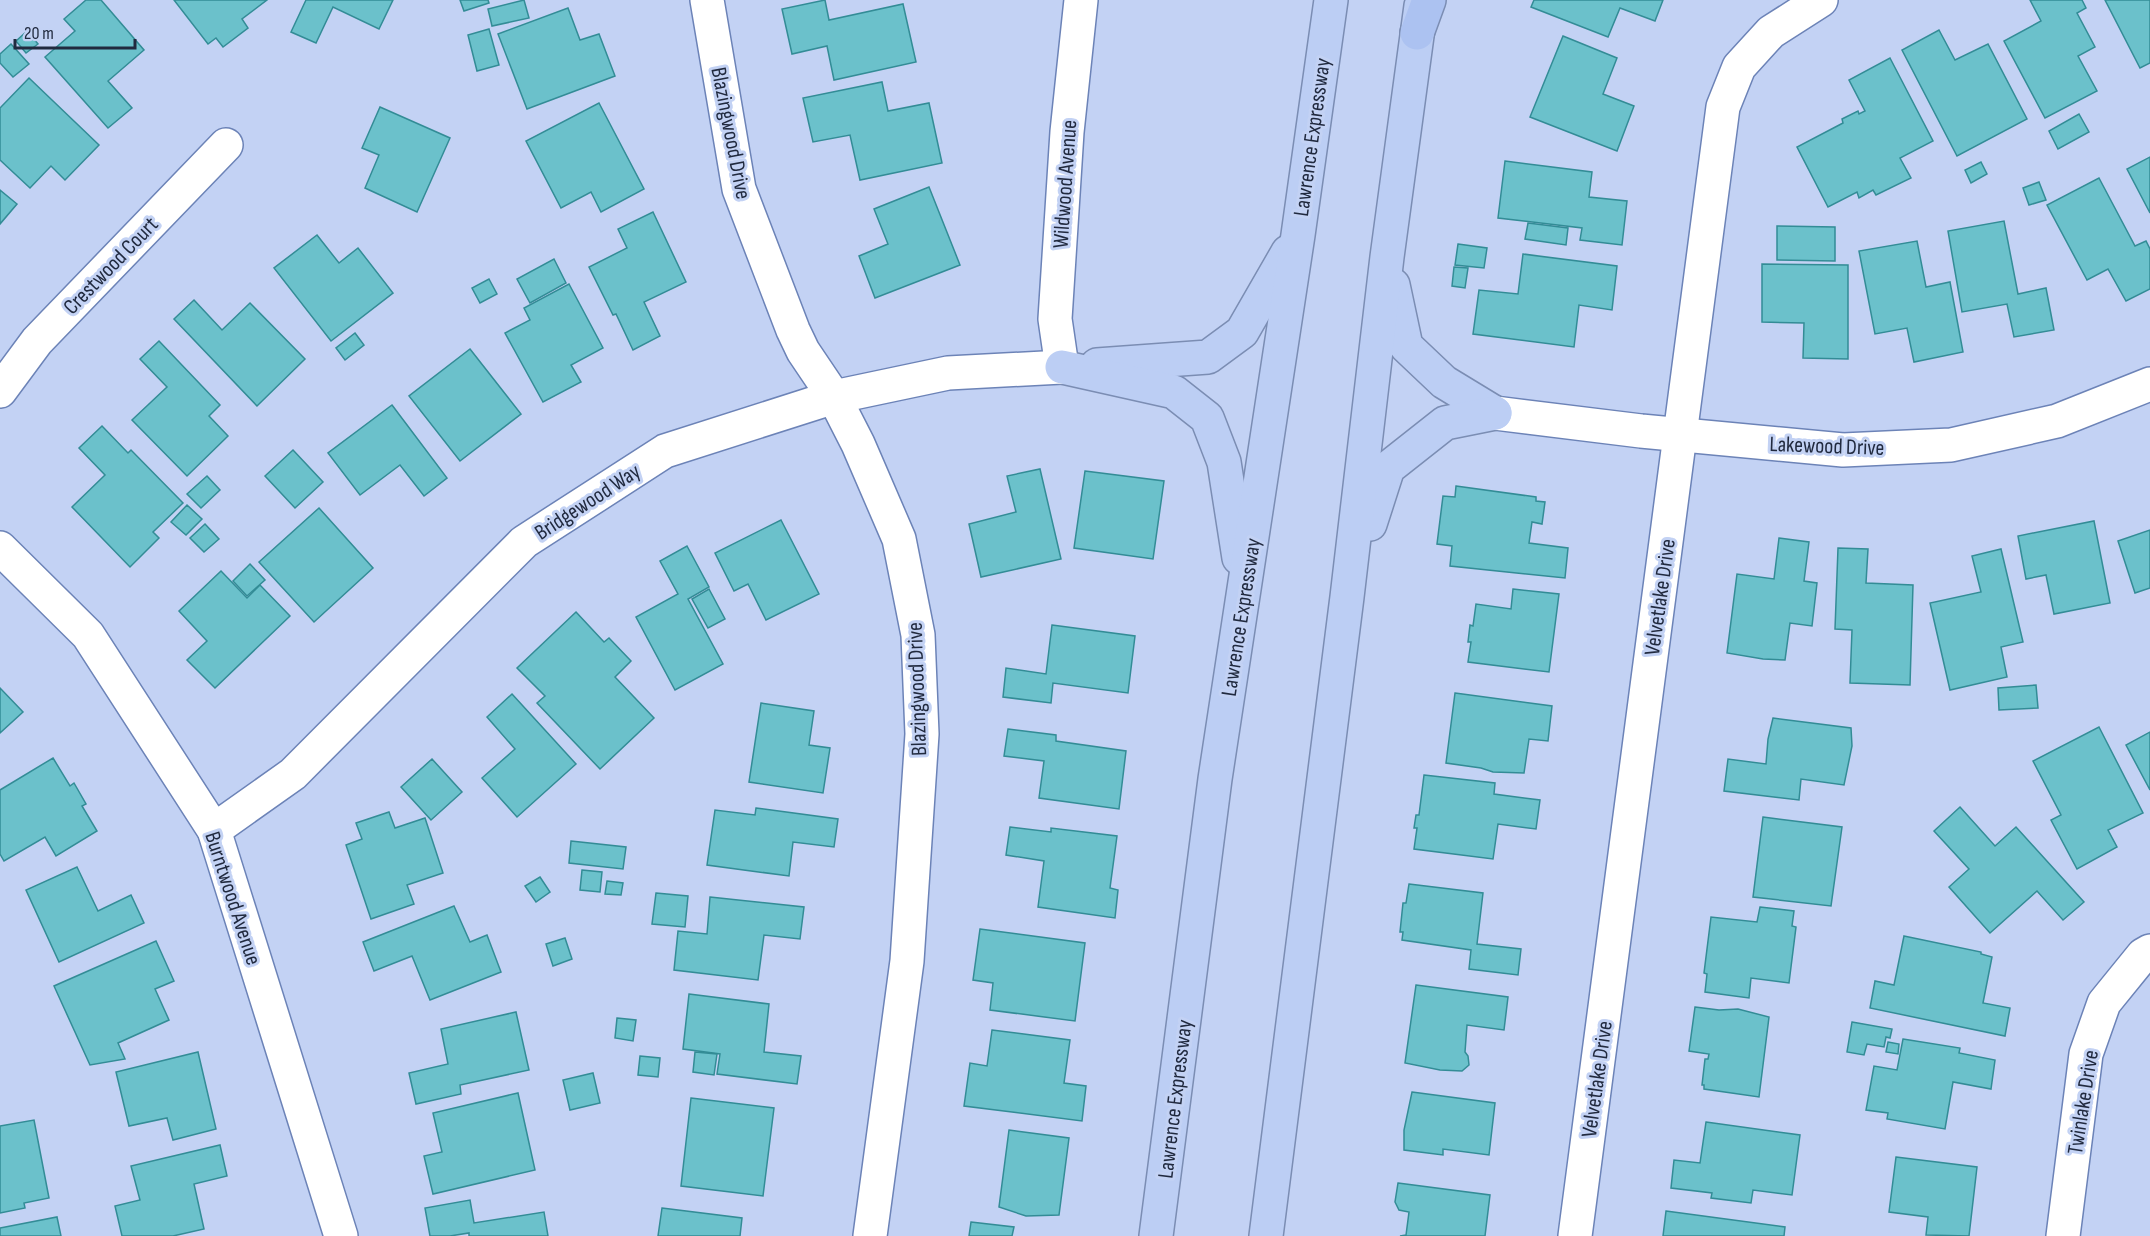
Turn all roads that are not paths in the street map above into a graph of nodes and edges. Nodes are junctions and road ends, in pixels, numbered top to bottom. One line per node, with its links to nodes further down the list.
1 (707, 0): 14 (street, Blazingwood Drive)
2 (1081, 0): 11 (street, Wildwood Avenue)
3 (1331, 0): 9 (highway, Lawrence Expressway)
4 (1422, 0): 7 (highway)
5 (1429, 0): 7 (highway)
6 (1821, 0): 16 (street, Velvetlake Drive)
7 (1417, 33): 10 (highway)
8 (226, 145): 13 (street, Crestwood Court)
9 (1298, 235): 11 (highway); 18 (highway, Lawrence Expressway)
10 (1387, 257): 15 (highway); 19 (highway)
11 (1062, 367): 14 (street, Bridgewood Way); 18 (highway)
12 (2150, 384): 16 (street, Lakewood Drive)
13 (0, 391)
14 (834, 397): 20 (street, Bridgewood Way); 23 (street, Blazingwood Drive)
15 (1496, 413): 16 (street, Lakewood Drive); 19 (highway)
16 (1679, 435): 26 (street, Velvetlake Drive)
17 (0, 548): 20 (street, Burntwood Avenue)
18 (1244, 589): 24 (highway, Lawrence Expressway)
19 (1347, 597): 25 (highway)
20 (214, 830): 22 (street, Burntwood Avenue)
21 (2150, 951): 27 (street, Twinlake Drive)
22 (341, 1236)
23 (870, 1236)
24 (1156, 1236)
25 (1266, 1236)
26 (1575, 1236)
27 (2063, 1236)

